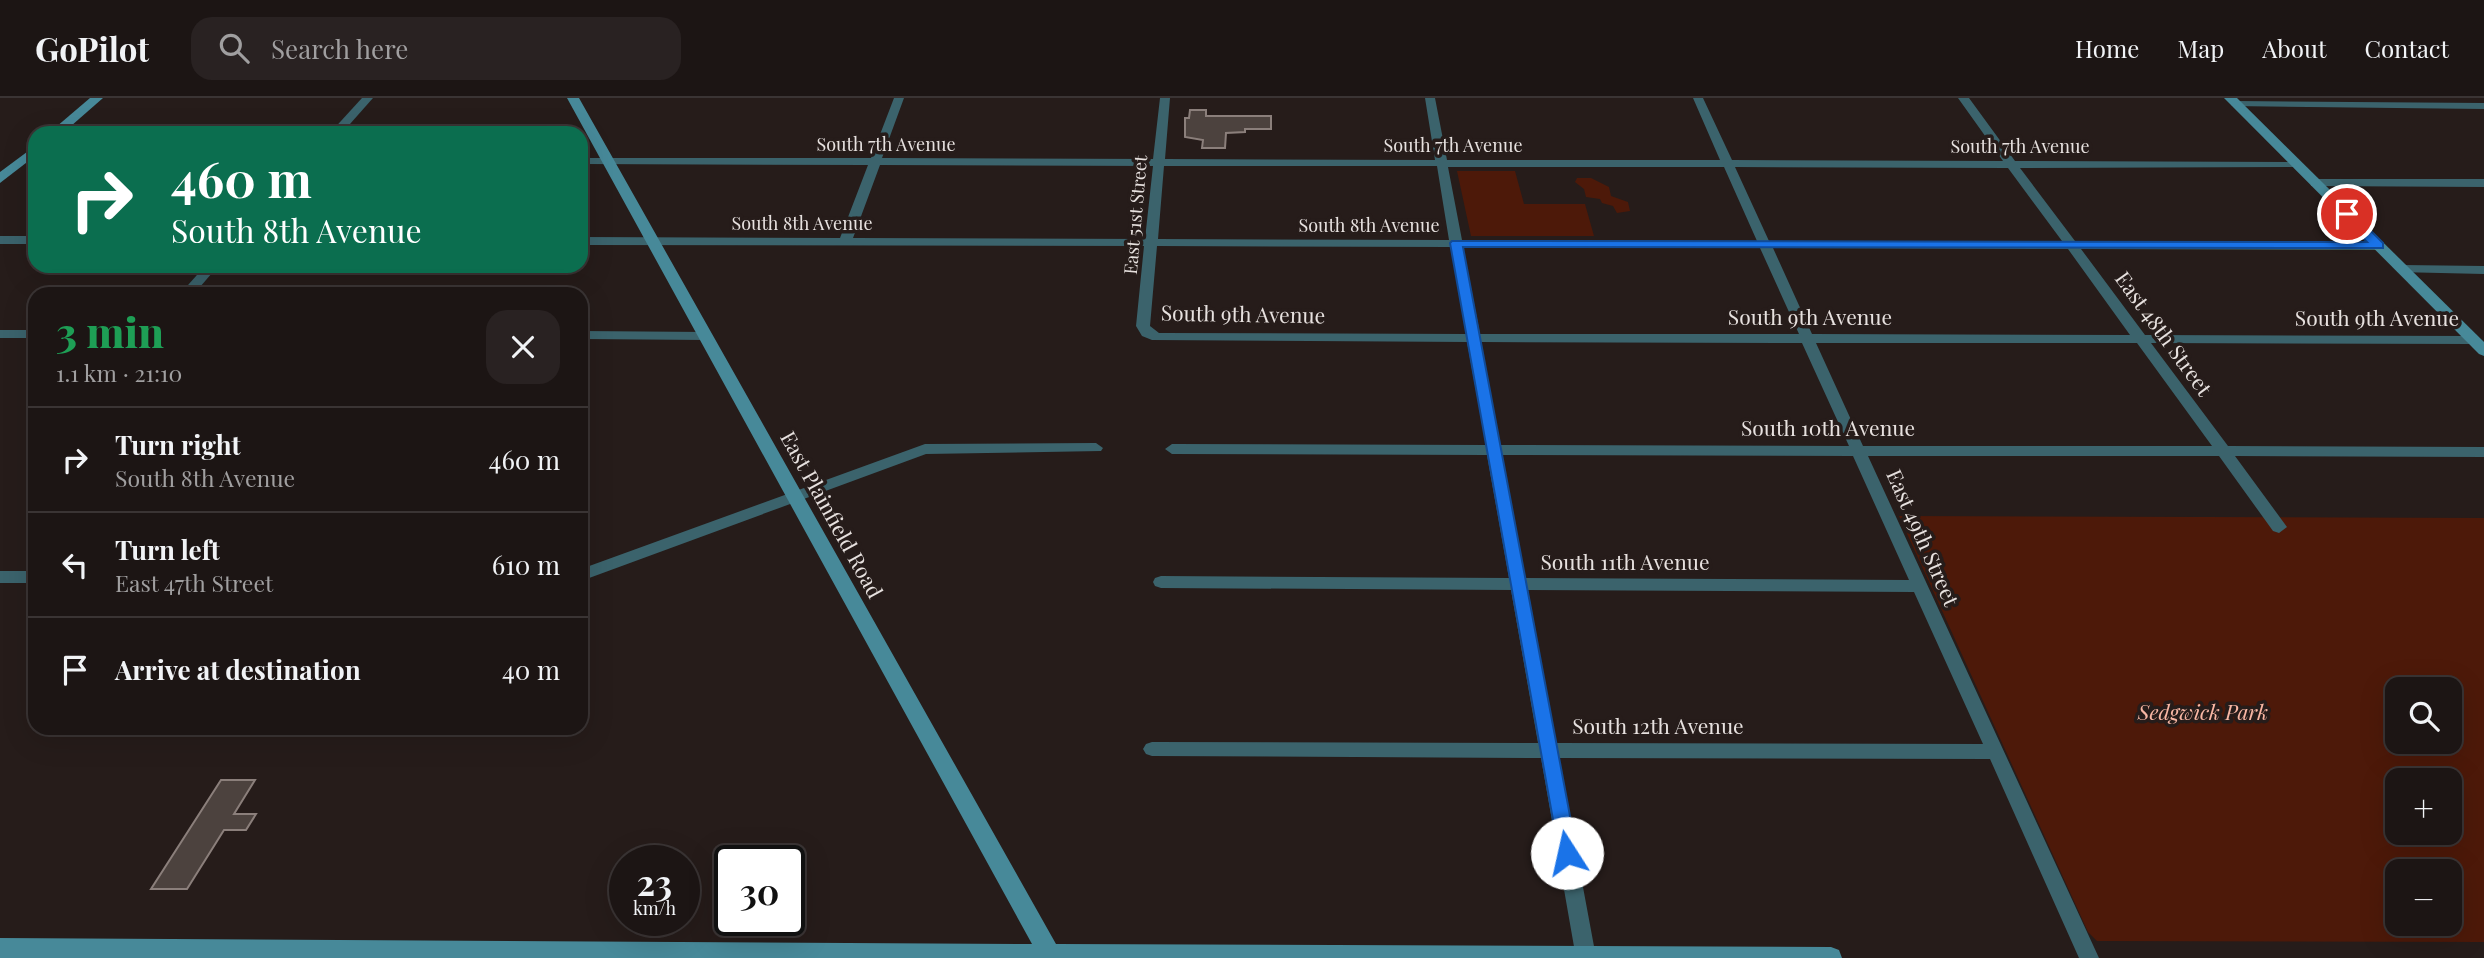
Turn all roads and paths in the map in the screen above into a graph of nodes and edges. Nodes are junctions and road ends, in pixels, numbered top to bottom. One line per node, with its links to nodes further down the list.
1 (97, 98): 11 (main road)
2 (368, 98): 12 (street)
3 (573, 98): 15 (main road, East Plainfield Road)
4 (899, 98): 16 (street)
5 (1165, 98): 17 (street, East 51st Street)
6 (1430, 98): 18 (street)
7 (1699, 98): 19 (street, East 49th Street)
8 (1963, 98): 20 (street, East 48th Street)
9 (2233, 101): 10 (street); 21 (main road)
10 (2484, 106)
11 (63, 126)
12 (342, 126)
13 (28, 161): 22 (main road)
14 (588, 161): 15 (street, South 7th Avenue)
15 (608, 161): 16 (street, South 7th Avenue); 28 (main road, East Plainfield Road)
16 (876, 163): 17 (street, South 7th Avenue); 29 (street)
17 (1158, 163): 18 (street, South 7th Avenue); 30 (street, East 51st Street)
18 (1442, 163): 19 (street, South 7th Avenue); 31 (street)
19 (1728, 164): 20 (street, South 7th Avenue); 32 (street, East 49th Street)
20 (2012, 164): 21 (street, South 7th Avenue); 33 (street, East 48th Street)
21 (2297, 165): 23 (main road)
22 (0, 179)
23 (2315, 183): 24 (street); 34 (main road)
24 (2484, 183)
25 (0, 240): 26 (street)
26 (28, 240)
27 (588, 241): 28 (street, South 8th Avenue)
28 (653, 242): 29 (street, South 8th Avenue); 43 (main road, East Plainfield Road)
29 (845, 242): 30 (street, South 8th Avenue)
30 (1151, 243): 31 (street, South 8th Avenue); 39 (street, East 51st Street)
31 (1456, 243): 32 (street, South 8th Avenue); 44 (street)
32 (1765, 244): 33 (street, South 8th Avenue); 45 (street, East 49th Street)
33 (2071, 245): 34 (street, South 8th Avenue); 46 (street, East 48th Street)
34 (2378, 246): 35 (main road)
35 (2402, 269): 36 (street); 47 (main road)
36 (2484, 270)
37 (206, 273): 38 (street)
38 (193, 287)
39 (1147, 333): 44 (street, South 9th Avenue)
40 (0, 334): 41 (street)
41 (28, 334)
42 (588, 335): 43 (street)
43 (706, 336): 54 (main road, East Plainfield Road)
44 (1474, 339): 45 (street, South 9th Avenue); 50 (street)
45 (1808, 339): 46 (street, South 9th Avenue); 51 (street, East 49th Street)
46 (2141, 340): 47 (street, South 9th Avenue); 52 (street, East 48th Street)
47 (2479, 346)
48 (1096, 447): 54 (street)
49 (1172, 449): 50 (street, South 10th Avenue)
50 (1493, 449): 51 (street, South 10th Avenue); 60 (street)
51 (1859, 451): 52 (street, South 10th Avenue); 61 (street, East 49th Street)
52 (2223, 451): 53 (street, South 10th Avenue); 55 (street, East 48th Street)
53 (2484, 452)
54 (795, 497): 56 (street); 66 (main road, East Plainfield Road)
55 (2279, 527)
56 (588, 572)
57 (0, 577): 58 (street)
58 (28, 577)
59 (1161, 582): 60 (street, South 11th Avenue)
60 (1518, 583): 61 (street, South 11th Avenue); 63 (street)
61 (1920, 586): 64 (street, East 49th Street)
62 (1152, 748): 63 (street, South 12th Avenue)
63 (1548, 749): 64 (street, South 12th Avenue); 67 (street)
64 (1995, 752): 69 (street, East 49th Street)
65 (0, 949): 66 (main road)
66 (1049, 953): 67 (main road)
67 (1586, 957): 68 (main road)
68 (1831, 958)
69 (2089, 958)

